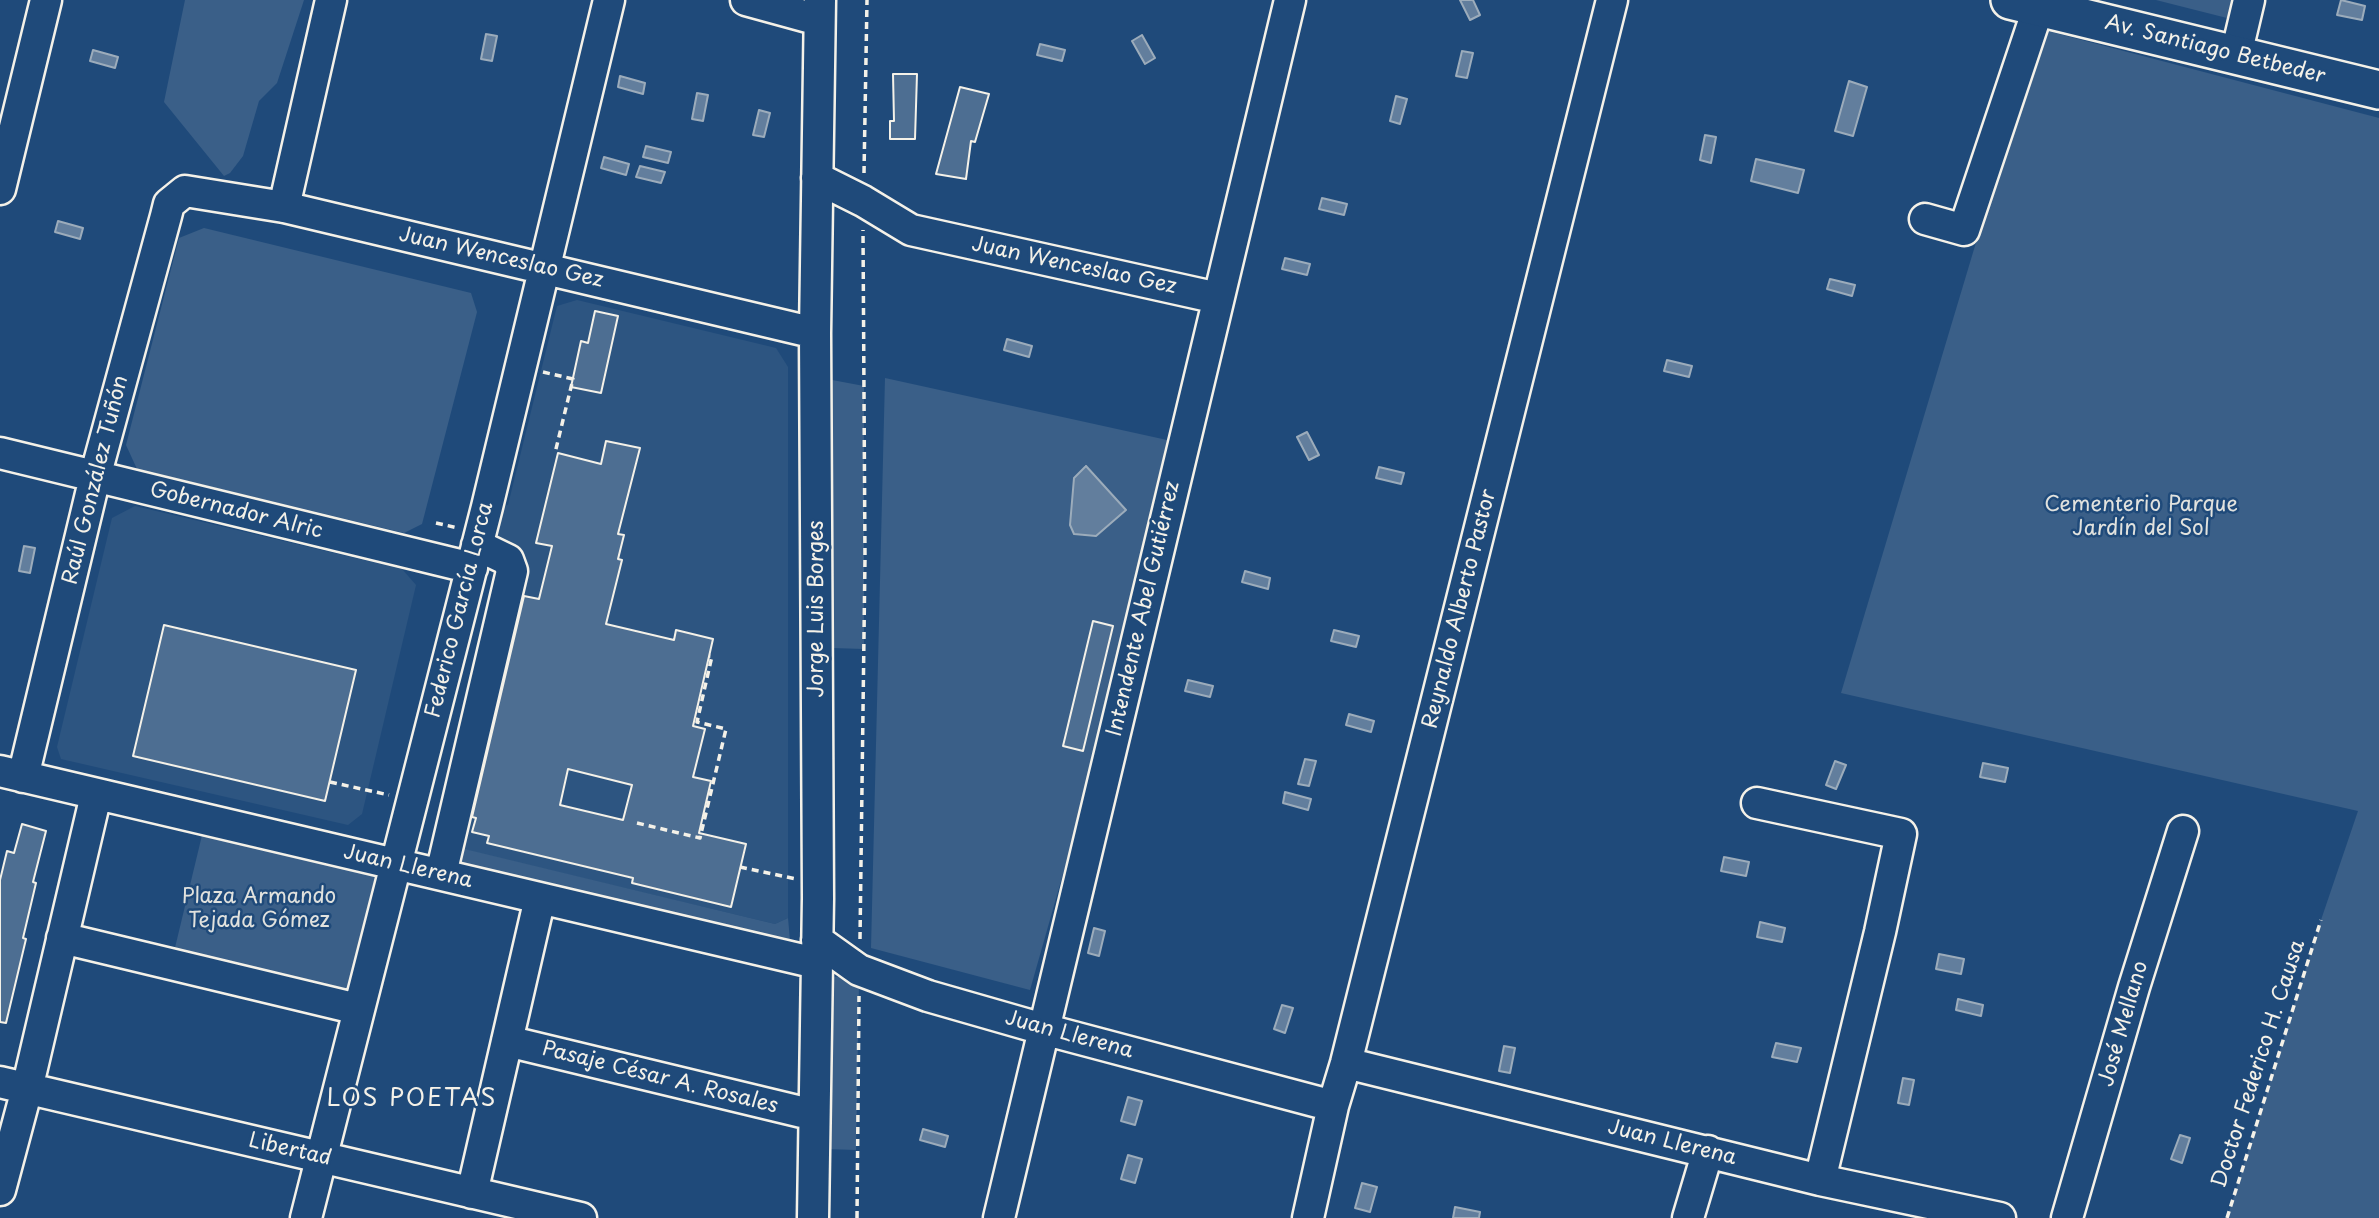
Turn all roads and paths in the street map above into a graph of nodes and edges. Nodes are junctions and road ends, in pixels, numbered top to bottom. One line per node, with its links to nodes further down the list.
1 (46, 0): 14 (street)
2 (331, 0): 17 (street)
3 (609, 0): 19 (street, Federico García Lorca)
4 (746, 0): 10 (street)
5 (867, 0): 16 (path)
6 (1290, 0): 20 (street, Intendente Abel Gutiérrez)
7 (1612, 0): 47 (street, Reynaldo Alberto Pastor)
8 (2249, 0): 11 (street)
9 (2030, 2): 11 (main road, Av. Santiago Betbeder); 18 (street)
10 (819, 10): 13 (street, Jorge Luis Borges)
11 (2236, 55): 12 (main road, Av. Santiago Betbeder)
12 (2379, 90)
13 (817, 178): 16 (street, Juan Wenceslao Gez); 21 (street, Jorge Luis Borges)
14 (0, 189)
15 (185, 191): 17 (street, Juan Wenceslao Gez); 25 (street, Raúl González Tuñón)
16 (863, 201): 20 (street, Juan Wenceslao Gez); 43 (path)
17 (284, 207): 19 (street, Juan Wenceslao Gez)
18 (1925, 219)
19 (545, 269): 21 (street, Juan Wenceslao Gez); 22 (street, Federico García Lorca)
20 (1218, 298): 45 (street, Intendente Abel Gutiérrez)
21 (815, 333): 42 (street, Jorge Luis Borges)
22 (521, 367): 24 (path); 26 (street, Federico García Lorca)
23 (0, 453): 25 (street, Gobernador Alric)
24 (555, 453)
25 (95, 477): 26 (street, Gobernador Alric); 28 (street, Raúl González Tuñón)
26 (474, 557): 31 (street, Federico García Lorca); 37 (street, Gobernador Alric)
27 (709, 656): 33 (path)
28 (12, 774): 30 (street, Juan Llerena)
29 (330, 782): 31 (path)
30 (96, 795): 35 (street, Juan Llerena); 41 (street)
31 (411, 800): 35 (street, Federico García Lorca)
32 (1757, 803): 53 (street)
33 (638, 823)
34 (2183, 831): 64 (street, José Mellano)
35 (395, 864): 37 (street, Juan Llerena); 44 (street, Federico García Lorca)
36 (740, 867): 38 (path)
37 (441, 874): 39 (street, Juan Llerena)
38 (801, 881)
39 (540, 898): 42 (street, Juan Llerena); 46 (street)
40 (2321, 920): 65 (path, Doctor Federico H. Causa)
41 (62, 938): 44 (street); 48 (street)
42 (816, 952): 43 (street, Juan Llerena); 50 (street, Jorge Luis Borges)
43 (859, 970): 45 (street, Juan Llerena); 59 (path)
44 (358, 1009): 52 (street, Federico García Lorca)
45 (1043, 1029): 49 (street, Juan Llerena); 60 (street, Intendente Abel Gutiérrez)
46 (507, 1041): 50 (street, Pasaje César A. Rosales); 55 (street)
47 (1346, 1063): 49 (street, Reynaldo Alberto Pastor); 51 (street, Juan Llerena)
48 (14, 1085): 52 (street, Libertad); 54 (street)
49 (1332, 1106): 61 (street, Reynaldo Alberto Pastor)
50 (814, 1115): 58 (street, Jorge Luis Borges)
51 (1707, 1151): 53 (street, Juan Llerena); 62 (street)
52 (321, 1157): 55 (street, Libertad); 56 (street, Federico García Lorca)
53 (1820, 1180): 63 (street, Juan Llerena)
54 (0, 1190)
55 (472, 1193): 57 (street, Libertad)
56 (306, 1218)
57 (580, 1218)
58 (813, 1218)
59 (857, 1218)
60 (999, 1218)
61 (1308, 1218)
62 (1688, 1218)
63 (2000, 1218)
64 (2067, 1218)
65 (2227, 1218)

